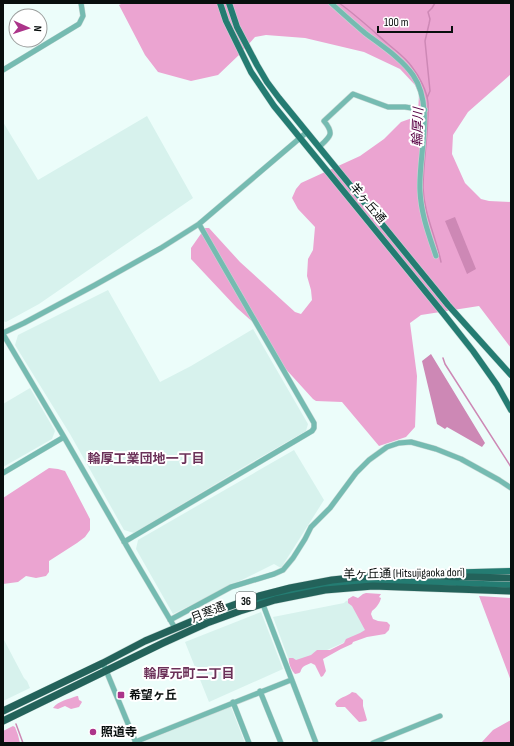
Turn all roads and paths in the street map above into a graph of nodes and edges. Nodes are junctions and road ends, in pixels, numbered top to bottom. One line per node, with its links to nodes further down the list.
1 (81, 3): 5 (street)
2 (220, 3): 8 (main road, 羊ヶ丘通)
3 (229, 3): 7 (main road, 羊ヶ丘通)
4 (331, 3): 6 (street)
5 (3, 70)
6 (425, 110): 9 (street); 11 (street)
7 (308, 132): 8 (street); 9 (main road, 羊ヶ丘通)
8 (300, 139): 10 (street); 14 (main road, 羊ヶ丘通)
9 (319, 147): 13 (main road, 羊ヶ丘通)
10 (199, 224): 12 (street); 18 (street)
11 (436, 256)
12 (3, 334): 15 (street)
13 (511, 376)
14 (511, 410)
15 (64, 437): 16 (street); 18 (street)
16 (3, 473)
17 (511, 488): 25 (street)
18 (124, 542): 25 (street)
19 (511, 571): 20 (main road)
20 (373, 576): 21 (highway, 月寒通 / 36); 24 (highway, 月寒通 / 36)
21 (511, 578)
22 (511, 584): 24 (main road, 羊ヶ丘通 (Hitsujigaoka dori))
23 (511, 590): 24 (highway, 月寒通 / 36)
24 (261, 600): 26 (highway, 月寒通 / 36); 27 (highway, 月寒通 / 36); 28 (street)
25 (170, 620): 26 (street)
26 (175, 628): 27 (highway, 月寒通 / 36)
27 (105, 667): 31 (highway, 月寒通 / 36); 33 (highway, 月寒通 / 36); 34 (street)
28 (291, 680): 29 (street); 37 (street)
29 (260, 691): 30 (street); 36 (street)
30 (233, 702): 34 (street); 35 (street)
31 (3, 711)
32 (440, 716): 38 (street)
33 (3, 721)
34 (136, 742)
35 (249, 743)
36 (281, 743)
37 (316, 743)
38 (372, 743)

